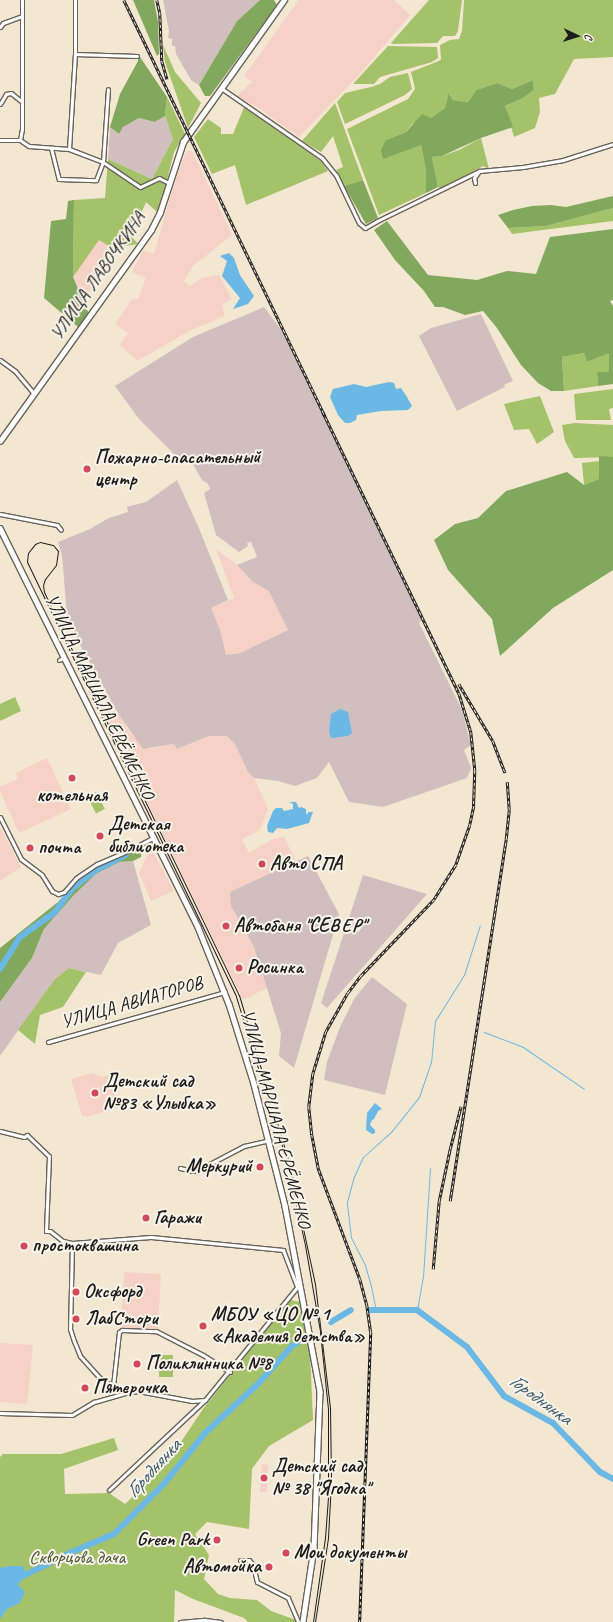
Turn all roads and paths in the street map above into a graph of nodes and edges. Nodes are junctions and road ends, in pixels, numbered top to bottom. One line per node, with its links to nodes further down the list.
1 (22, 0): 4 (street)
2 (75, 0): 6 (street)
3 (284, 0): 8 (main road, УЛИЦА ЛАВОЧКИНА)
4 (22, 16): 5 (street); 10 (street)
5 (0, 27)
6 (75, 54): 7 (street); 16 (street)
7 (137, 56)
8 (221, 88): 18 (street); 19 (main road, УЛИЦА ЛАВОЧКИНА)
9 (108, 89): 17 (street)
10 (22, 101): 11 (street); 13 (street)
11 (0, 104)
12 (0, 140): 13 (street)
13 (20, 140): 15 (street)
14 (613, 144): 18 (street)
15 (50, 148): 16 (street); 17 (street)
16 (69, 149): 17 (street)
17 (102, 162): 19 (street)
18 (479, 171): 20 (street)
19 (169, 183): 22 (main road, УЛИЦА ЛАВОЧКИНА)
20 (475, 183)
21 (0, 360): 22 (street)
22 (34, 394): 23 (main road, УЛИЦА ЛАВОЧКИНА)
23 (0, 441)
24 (0, 514): 26 (street)
25 (0, 528): 28 (main road, УЛИЦА МАРШАЛА ЕРЁМЕНКО)
26 (61, 530)
27 (0, 817): 28 (street)
28 (152, 838): 29 (main road, УЛИЦА МАРШАЛА ЕРЁМЕНКО)
29 (225, 992): 30 (street, УЛИЦА АВИАТОРОВ); 32 (main road, УЛИЦА МАРШАЛА ЕРЁМЕНКО)
30 (48, 1042)
31 (0, 1131): 34 (street)
32 (269, 1140): 33 (street); 35 (main road, УЛИЦА МАРШАЛА ЕРЁМЕНКО)
33 (180, 1168)
34 (72, 1242): 35 (street); 37 (street)
35 (299, 1287): 36 (street); 46 (main road, УЛИЦА МАРШАЛА ЕРЁМЕНКО)
36 (230, 1372): 37 (street); 39 (street)
37 (113, 1386): 38 (street)
38 (129, 1392): 39 (street); 40 (street)
39 (205, 1400): 41 (street)
40 (0, 1413)
41 (109, 1490)
42 (240, 1560): 45 (street)
43 (180, 1622): 44 (street)
44 (221, 1622)
45 (298, 1622)
46 (303, 1622)

